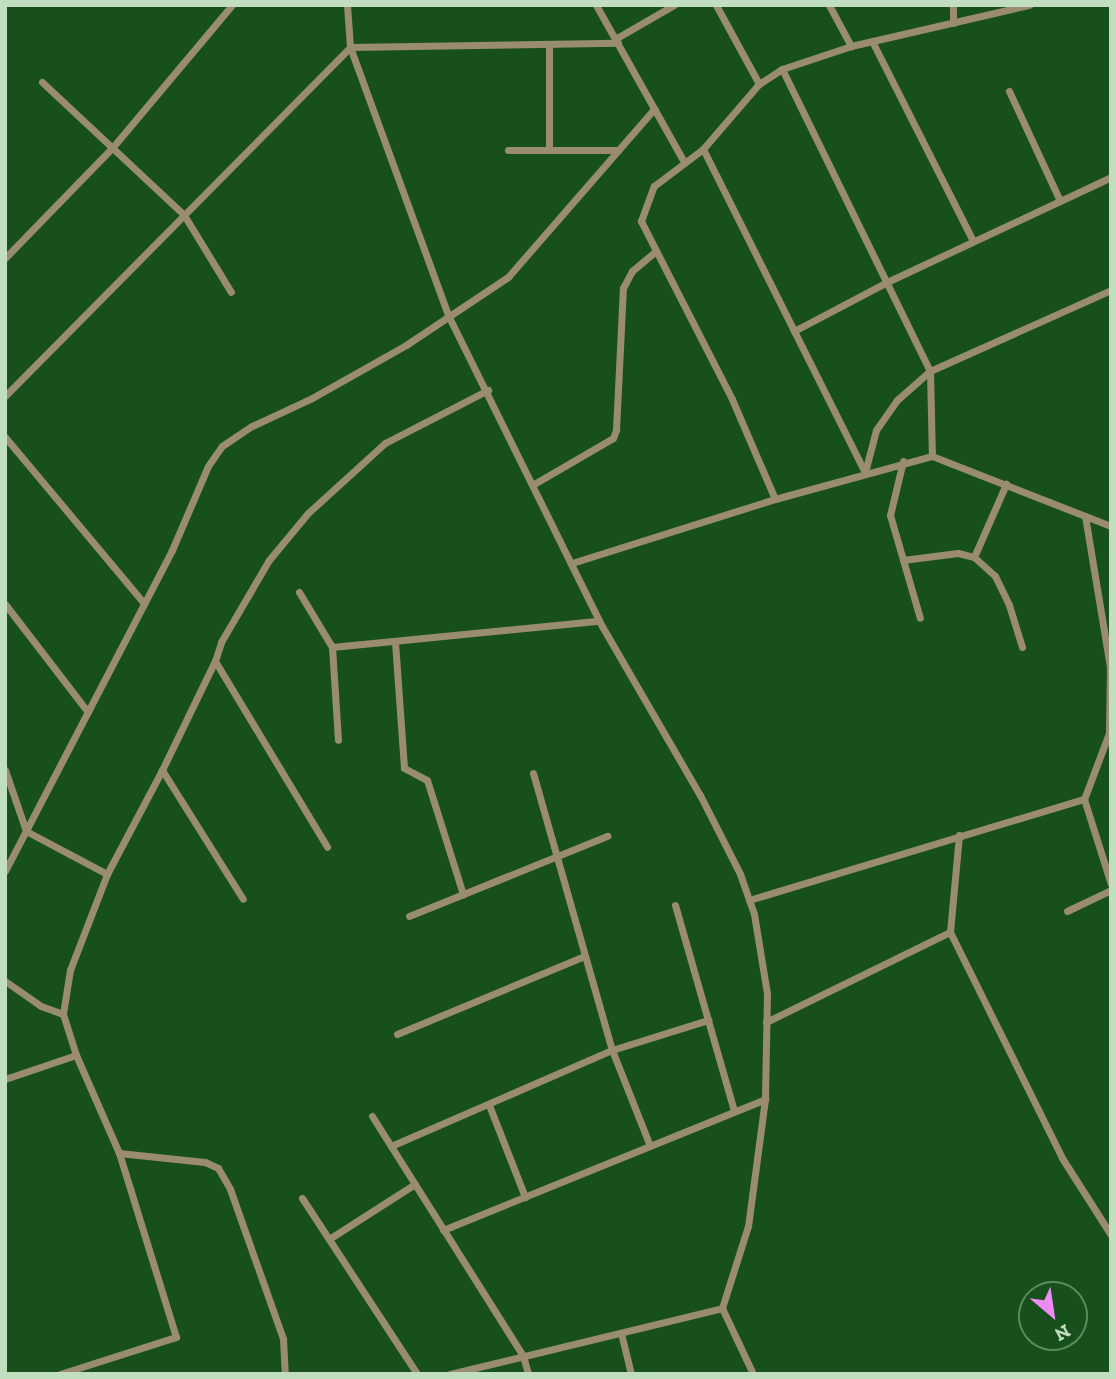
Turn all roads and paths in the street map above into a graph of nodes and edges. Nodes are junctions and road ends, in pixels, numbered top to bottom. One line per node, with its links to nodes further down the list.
1 (232, 5): 20 (street)
2 (347, 5): 14 (street)
3 (596, 5): 10 (street)
4 (674, 5): 10 (street)
5 (716, 5): 17 (street)
6 (829, 5): 13 (street)
7 (953, 5): 9 (street)
8 (1029, 5): 9 (street)
9 (953, 23): 11 (street)
10 (616, 41): 12 (street); 19 (street)
11 (872, 41): 13 (street); 29 (street)
12 (549, 44): 14 (street); 23 (street)
13 (851, 46): 15 (street)
14 (350, 47): 28 (street); 35 (street)
15 (782, 69): 17 (street); 32 (street)
16 (42, 82): 20 (street)
17 (759, 83): 21 (street)
18 (1009, 91): 27 (street)
19 (654, 109): 24 (street); 25 (street)
20 (112, 148): 28 (street); 31 (street)
21 (703, 149): 25 (street); 36 (street)
22 (508, 150): 23 (street)
23 (549, 150): 24 (street)
24 (618, 150): 35 (street)
25 (684, 162): 30 (street)
26 (1111, 177): 27 (street)
27 (1060, 201): 29 (street)
28 (184, 215): 34 (street); 39 (street)
29 (973, 241): 32 (street)
30 (656, 251): 44 (street); 46 (street)
31 (5, 258)
32 (887, 282): 36 (street); 37 (street)
33 (1111, 289): 37 (street)
34 (231, 292)
35 (449, 317): 38 (street); 53 (street)
36 (794, 331): 43 (street)
37 (930, 371): 41 (street); 43 (street)
38 (488, 390): 44 (street); 60 (street)
39 (5, 396)
40 (5, 438): 53 (street)
41 (932, 456): 42 (street); 45 (street)
42 (903, 461): 43 (street); 50 (street)
43 (864, 472): 46 (street)
44 (534, 484): 51 (street)
45 (1006, 484): 47 (street); 49 (street)
46 (775, 499): 51 (street)
47 (1085, 516): 48 (street); 66 (street)
48 (1111, 526)
49 (974, 557): 50 (street); 59 (street)
50 (903, 560): 55 (street)
51 (572, 564): 56 (street)
52 (299, 592): 58 (street)
53 (144, 603): 61 (street)
54 (5, 604): 61 (street)
55 (920, 618)
56 (599, 621): 57 (street); 78 (street)
57 (395, 642): 58 (street); 76 (street)
58 (332, 647): 62 (street)
59 (1022, 647)
60 (215, 661): 64 (street); 70 (street)
61 (88, 712): 67 (street)
62 (338, 740)
63 (5, 770): 67 (street)
64 (162, 771): 73 (street); 77 (street)
65 (533, 773): 71 (street)
66 (1084, 799): 68 (street); 74 (street)
67 (26, 831): 72 (street); 73 (street)
68 (960, 835): 78 (street); 82 (street)
69 (607, 836): 71 (street)
70 (327, 847)
71 (556, 857): 76 (street); 83 (street)
72 (5, 872)
73 (107, 874): 85 (street)
74 (1111, 884)
75 (1111, 890): 80 (street)
76 (463, 894): 81 (street)
77 (243, 899)
78 (749, 900): 87 (street)
79 (675, 905): 86 (street)
80 (1067, 911)
81 (409, 916)
82 (950, 932): 87 (street); 103 (street)
83 (584, 956): 88 (street); 89 (street)
84 (5, 981): 85 (street)
85 (63, 1014): 90 (street)
86 (708, 1020): 89 (street); 94 (street)
87 (766, 1022): 92 (street)
88 (397, 1034)
89 (612, 1050): 93 (street); 97 (street)
90 (76, 1055): 91 (street); 98 (street)
91 (5, 1079)
92 (765, 1099): 94 (street); 105 (street)
93 (489, 1105): 96 (street); 100 (street)
94 (734, 1111): 97 (street)
95 (372, 1116): 96 (street)
96 (391, 1146): 99 (street)
97 (650, 1146): 100 (street)
98 (118, 1153): 108 (street); 109 (street)
99 (415, 1184): 102 (street); 104 (street)
100 (525, 1196): 102 (street)
101 (302, 1198): 104 (street)
102 (443, 1230): 107 (street)
103 (1111, 1235)
104 (329, 1239): 110 (street)
105 (722, 1308): 106 (street); 114 (street)
106 (621, 1333): 107 (street); 113 (street)
107 (523, 1356): 111 (street); 112 (street)
108 (60, 1374)
109 (285, 1374)
110 (417, 1374)
111 (450, 1374)
112 (528, 1374)
113 (631, 1374)
114 (753, 1374)

